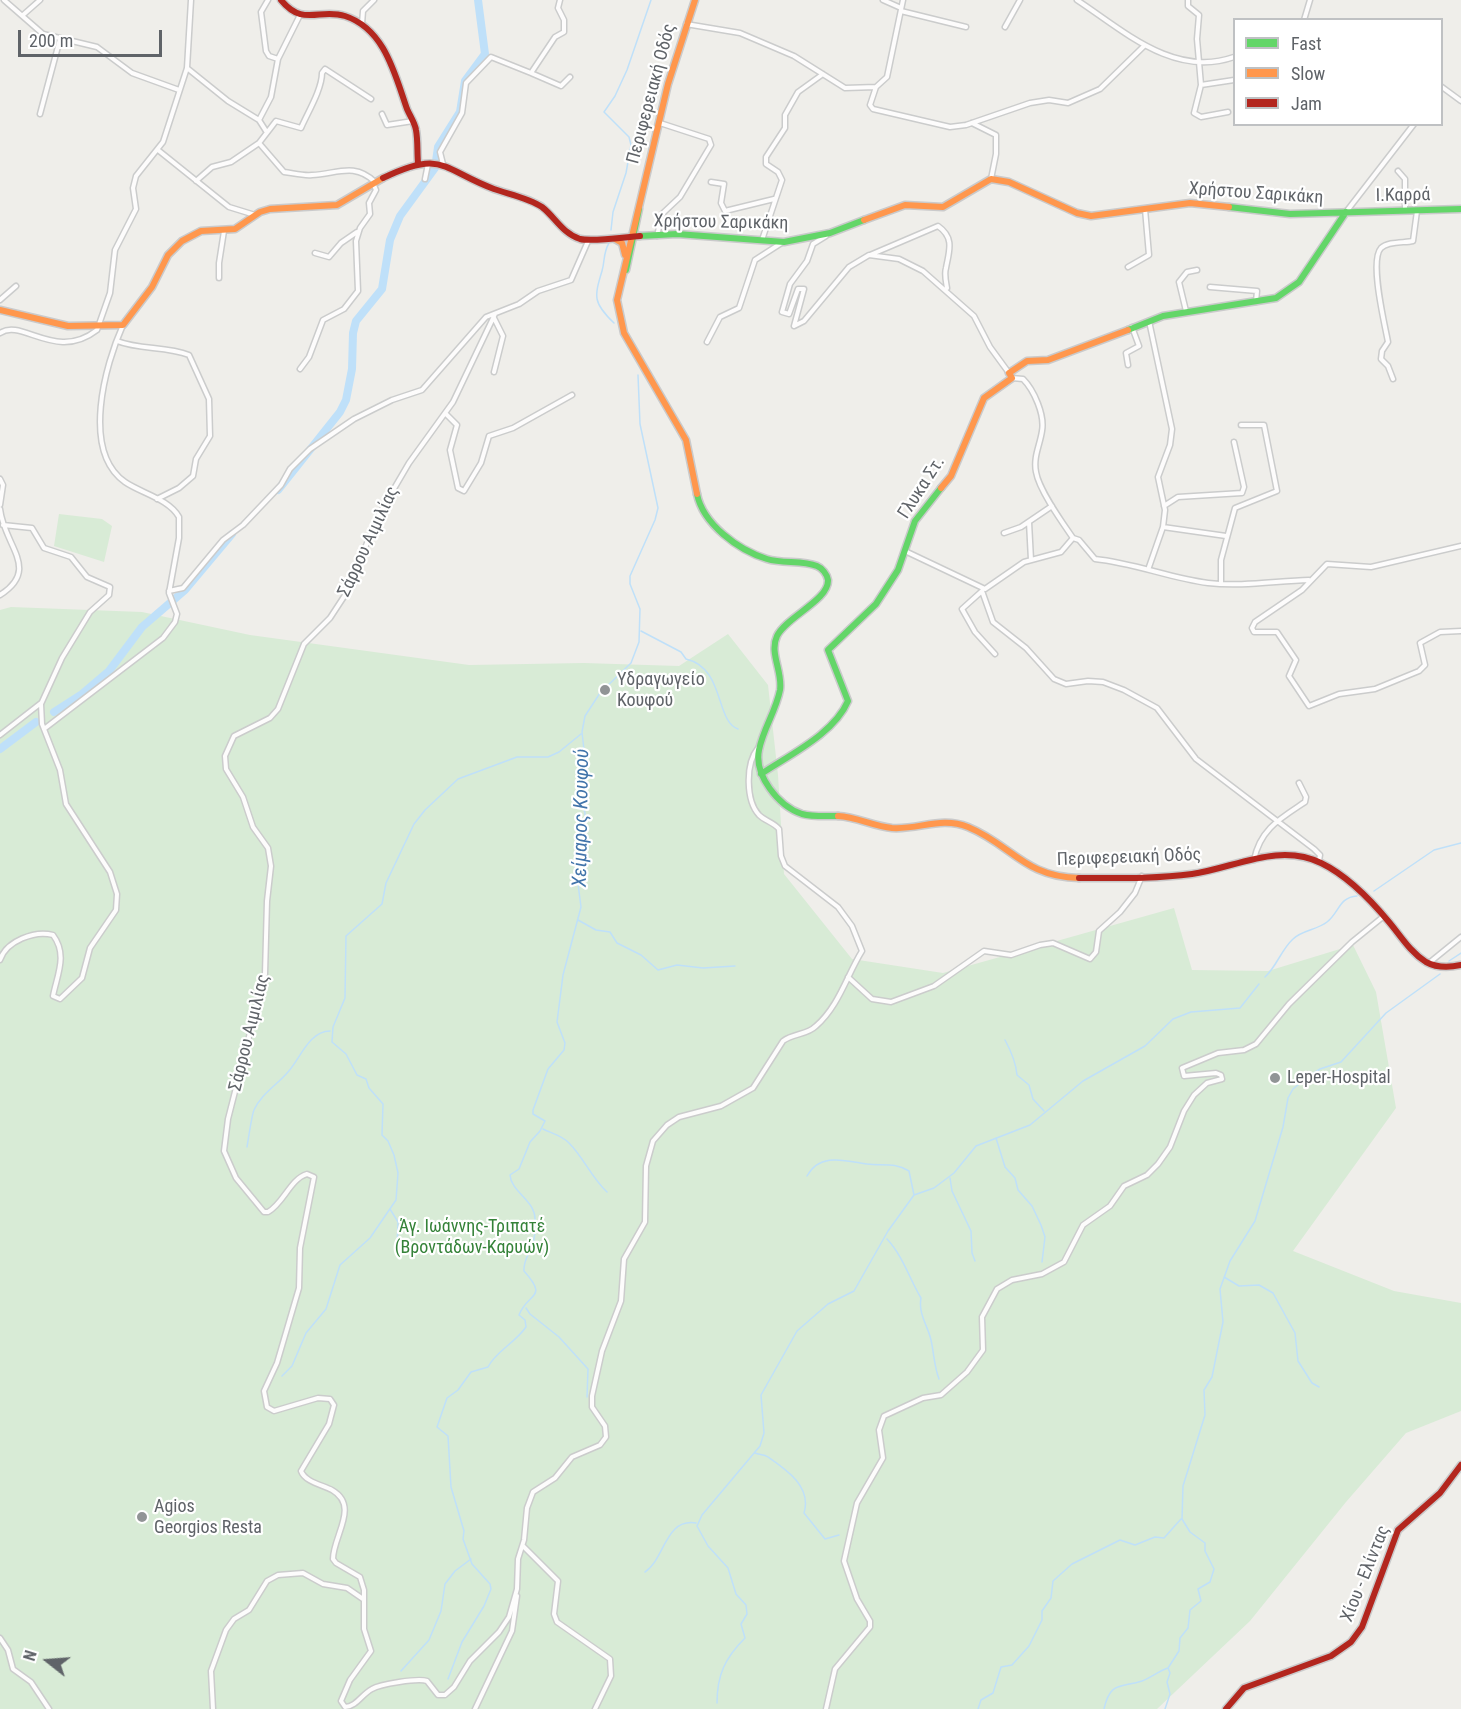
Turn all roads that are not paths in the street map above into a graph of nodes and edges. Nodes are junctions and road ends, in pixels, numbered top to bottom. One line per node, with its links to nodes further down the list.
1 (4, 0): 16 (street)
2 (40, 0): 16 (street)
3 (191, 0): 28 (street)
4 (268, 0): 26 (street)
5 (281, 0): 17 (main road)
6 (374, 0): 19 (street)
7 (560, 0): 29 (street)
8 (695, 0): 20 (main road, Περιφερειακή Οδός)
9 (883, 0): 15 (street)
10 (903, 0): 15 (street)
11 (1020, 0): 22 (street)
12 (1077, 0): 24 (street)
13 (1188, 0): 27 (street)
14 (1310, 0): 18 (street)
15 (901, 10): 21 (street); 34 (street)
16 (23, 15): 23 (street)
17 (300, 15): 19 (main road); 26 (street)
18 (1305, 18)
19 (362, 24): 43 (main road)
20 (686, 24): 30 (street); 45 (main road, Περιφερειακή Οδός)
21 (966, 27)
22 (1005, 27)
23 (60, 39): 36 (street); 40 (street)
24 (1144, 46): 27 (street); 44 (street)
25 (1233, 57): 27 (street)
26 (278, 59): 42 (street)
27 (1199, 62): 33 (street)
28 (187, 68): 36 (street); 42 (street)
29 (531, 73): 31 (street); 51 (street)
30 (823, 74): 34 (street); 59 (street)
31 (570, 77)
32 (1233, 80): 33 (street)
33 (1201, 85): 39 (street)
34 (876, 87): 44 (street)
35 (1443, 88): 38 (street)
36 (179, 90): 49 (street)
37 (371, 99): 47 (street)
38 (1461, 101)
39 (1228, 112)
40 (39, 114)
41 (382, 114): 43 (street)
42 (259, 120): 47 (street)
43 (413, 121): 50 (main road)
44 (972, 122): 54 (street)
45 (660, 123): 58 (main road, Περιφερειακή Οδός); 70 (street)
46 (1412, 126): 64 (street)
47 (266, 131): 48 (street)
48 (258, 144): 55 (street); 57 (street)
49 (158, 150): 55 (street); 94 (street)
50 (418, 163): 51 (main road, Χρήστου Σαρικάκη); 57 (main road)
51 (436, 163): 53 (street); 74 (main road, Χρήστου Σαρικάκη)
52 (1398, 171): 62 (street)
53 (425, 179)
54 (991, 179): 60 (main road, Χρήστου Σαρικάκη); 69 (main road, Χρήστου Σαρικάκη)
55 (196, 181): 65 (street)
56 (711, 182): 59 (street)
57 (374, 183): 65 (main road); 68 (street)
58 (640, 196): 66 (main road, Περιφερειακή Οδός); 71 (main road, Περιφερειακή Οδός)
59 (775, 199): 75 (street)
60 (1145, 209): 64 (main road, Χρήστου Σαρικάκη); 80 (street)
61 (1461, 209): 63 (main road, Ι.Καρρά)
62 (1405, 211): 63 (main road, Ι.Καρρά); 64 (main road, Ι.Καρρά)
63 (1417, 211): 103 (street)
64 (1346, 213): 88 (main road, Γλυκα Στ.)
65 (255, 215): 67 (main road)
66 (638, 218): 71 (main road, Περιφερειακή Οδός); 72 (main road)
67 (224, 231): 82 (street); 93 (main road)
68 (358, 231): 77 (street); 100 (street)
69 (830, 233): 76 (main road, Χρήστου Σαρικάκη); 78 (street)
70 (657, 236): 72 (main road, Χρήστου Σαρικάκη); 75 (main road, Χρήστου Σαρικάκη)
71 (633, 237): 72 (main road, Χρήστου Σαρικάκη); 73 (main road, Χρήστου Σαρικάκη); 79 (main road, Περιφερειακή Οδός); 84 (main road, Περιφερειακή Οδός)
72 (648, 237)
73 (613, 238): 74 (main road, Χρήστου Σαρικάκη); 79 (main road)
74 (589, 239): 91 (street)
75 (761, 242): 76 (main road, Χρήστου Σαρικάκη)
76 (784, 242): 98 (street)
77 (315, 253)
78 (869, 255): 86 (street); 86 (street)
79 (625, 260): 84 (main road, Περιφερειακή Οδός)
80 (1128, 267)
81 (1197, 270): 90 (street)
82 (219, 278)
83 (15, 286): 87 (street)
84 (621, 286): 133 (main road, Περιφερειακή Οδός)
85 (1210, 287): 88 (street)
86 (947, 289): 102 (street)
87 (0, 300)
88 (1256, 303): 90 (main road, Γλυκα Στ.)
89 (0, 310): 94 (main road)
90 (1186, 311): 92 (main road, Γλυκα Στ.)
91 (494, 315): 101 (street); 105 (street, Σάρρου Αιμιλίας); 126 (street)
92 (1149, 321): 95 (main road, Γλυκα Στ.); 111 (street)
93 (123, 325): 94 (main road); 97 (street)
94 (98, 327): 96 (street)
95 (1132, 327): 99 (street); 102 (main road, Γλυκα Στ.)
96 (0, 333)
97 (117, 341): 109 (street); 109 (street)
98 (707, 342)
99 (1128, 366)
100 (300, 369)
101 (494, 372)
102 (1011, 376): 110 (street); 120 (main road, Γλυκα Στ.)
103 (1393, 379)
104 (572, 395): 105 (street)
105 (446, 414): 149 (street, Σάρρου Αιμιλίας)
106 (1241, 425): 117 (street)
107 (1234, 442): 111 (street)
108 (0, 479): 112 (street)
109 (157, 499): 126 (street)
110 (1052, 506): 113 (street); 118 (street)
111 (1164, 506): 115 (street)
112 (0, 507): 114 (street)
113 (1029, 522): 116 (street); 121 (street)
114 (3, 525): 127 (street); 130 (street)
115 (1163, 527): 117 (street); 122 (street)
116 (1004, 533)
117 (1226, 536): 124 (street)
118 (1073, 538): 121 (street); 122 (street)
119 (1461, 546): 123 (street)
120 (905, 551): 125 (street); 134 (main road, Γλυκα Στ.)
121 (1031, 560): 125 (street)
122 (1149, 567): 124 (street)
123 (1309, 580): 124 (street); 128 (street)
124 (1221, 584)
125 (984, 590): 129 (street); 136 (street)
126 (170, 594): 131 (street)
127 (0, 595)
128 (1461, 631)
129 (994, 654)
130 (41, 705): 131 (street); 132 (street)
131 (43, 726): 142 (street)
132 (0, 735)
133 (760, 746): 134 (main road, Περιφερειακή Οδός); 145 (street)
134 (761, 774): 139 (main road, Περιφερειακή Οδός)
135 (1299, 783): 136 (street)
136 (1277, 821): 137 (street); 138 (street)
137 (1254, 860): 138 (main road, Περιφερειακή Οδός); 139 (main road, Περιφερειακή Οδός)
138 (1320, 861): 140 (main road, Περιφερειακή Οδός)
139 (1142, 876): 145 (street)
140 (1384, 916): 143 (main road, Περιφερειακή Οδός); 155 (street)
141 (1461, 937): 143 (street)
142 (0, 960)
143 (1429, 963): 144 (main road)
144 (1461, 965)
145 (848, 977): 147 (street)
146 (1461, 1465): 156 (main road, Χίου - Ελίντας)
147 (523, 1546): 148 (street); 154 (street)
148 (517, 1589): 149 (street); 153 (street)
149 (363, 1599): 152 (street)
150 (0, 1638): 151 (street)
151 (50, 1709)
152 (213, 1709)
153 (475, 1709)
154 (595, 1709)
155 (826, 1709)
156 (1226, 1709)

